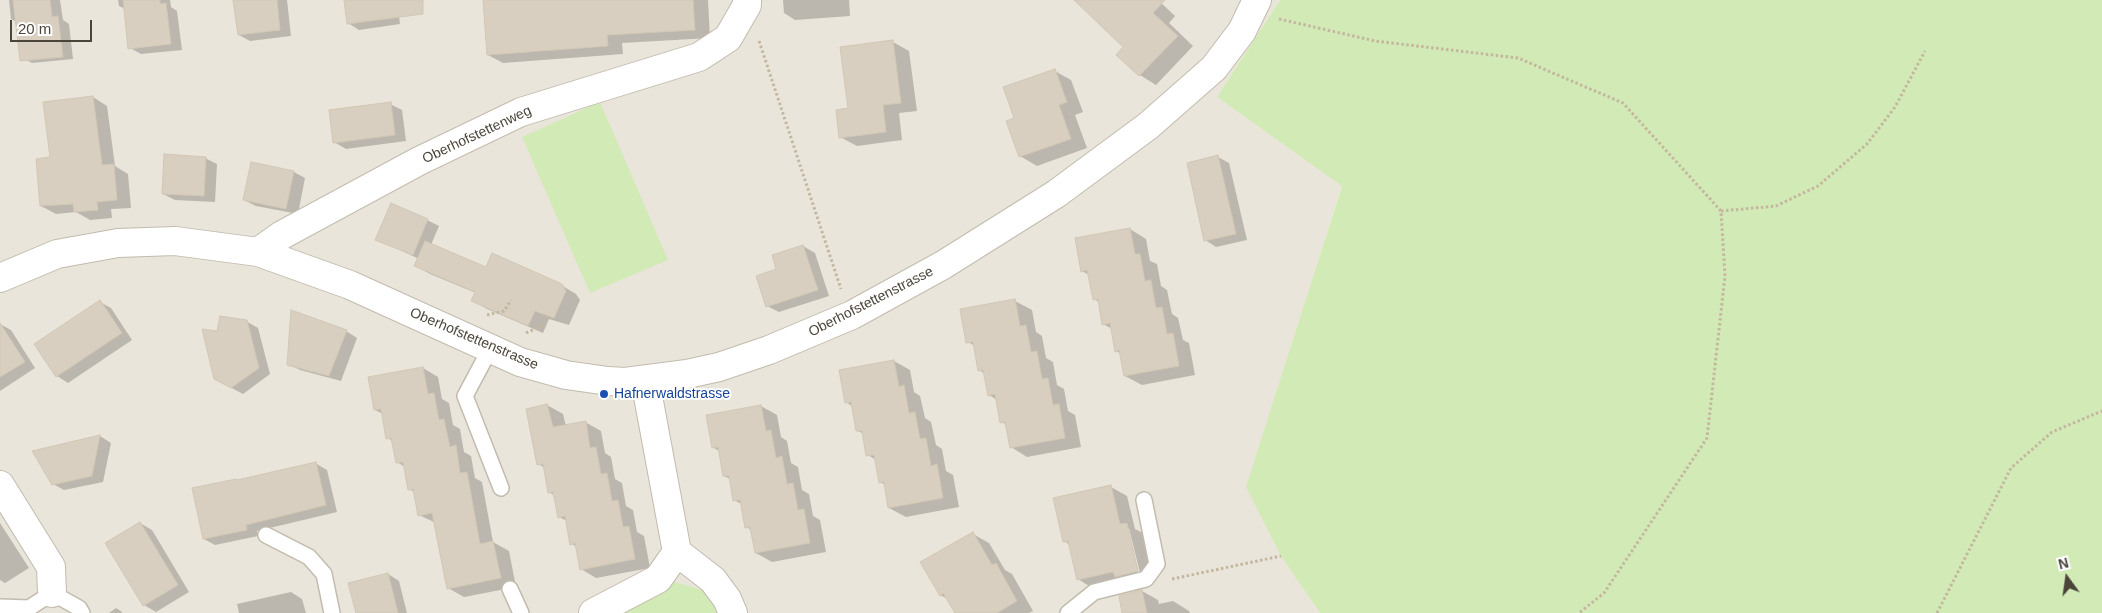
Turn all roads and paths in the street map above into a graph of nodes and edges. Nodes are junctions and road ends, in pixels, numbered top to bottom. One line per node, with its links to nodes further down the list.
1 (747, 3): 5 (street, Oberhofstettenweg); 9 (path)
2 (1254, 6): 4 (path); 9 (street, Oberhofstettenstrasse)
3 (1925, 51): 4 (path)
4 (1721, 211): 31 (path)
5 (258, 252): 6 (street, Oberhofstettenstrasse); 12 (street, Oberhofstettenstrasse)
6 (0, 278)
7 (511, 300): 8 (path)
8 (487, 315)
9 (852, 315): 13 (street, Oberhofstettenstrasse)
10 (549, 316): 11 (path)
11 (524, 334)
12 (490, 349): 13 (street, Oberhofstettenstrasse); 16 (lane)
13 (645, 380): 19 (street)
14 (2102, 411): 32 (path)
15 (0, 485): 23 (street)
16 (501, 488)
17 (1144, 500): 21 (lane)
18 (266, 535): 26 (lane)
19 (677, 552): 28 (street); 29 (street)
20 (1281, 556): 21 (path)
21 (1146, 579): 30 (lane)
22 (510, 589): 27 (lane)
23 (52, 593): 24 (lane); 25 (lane)
24 (0, 607)
25 (82, 613)
26 (332, 613)
27 (521, 613)
28 (593, 613)
29 (733, 613)
30 (1068, 613)
31 (1579, 613)
32 (1937, 613)

